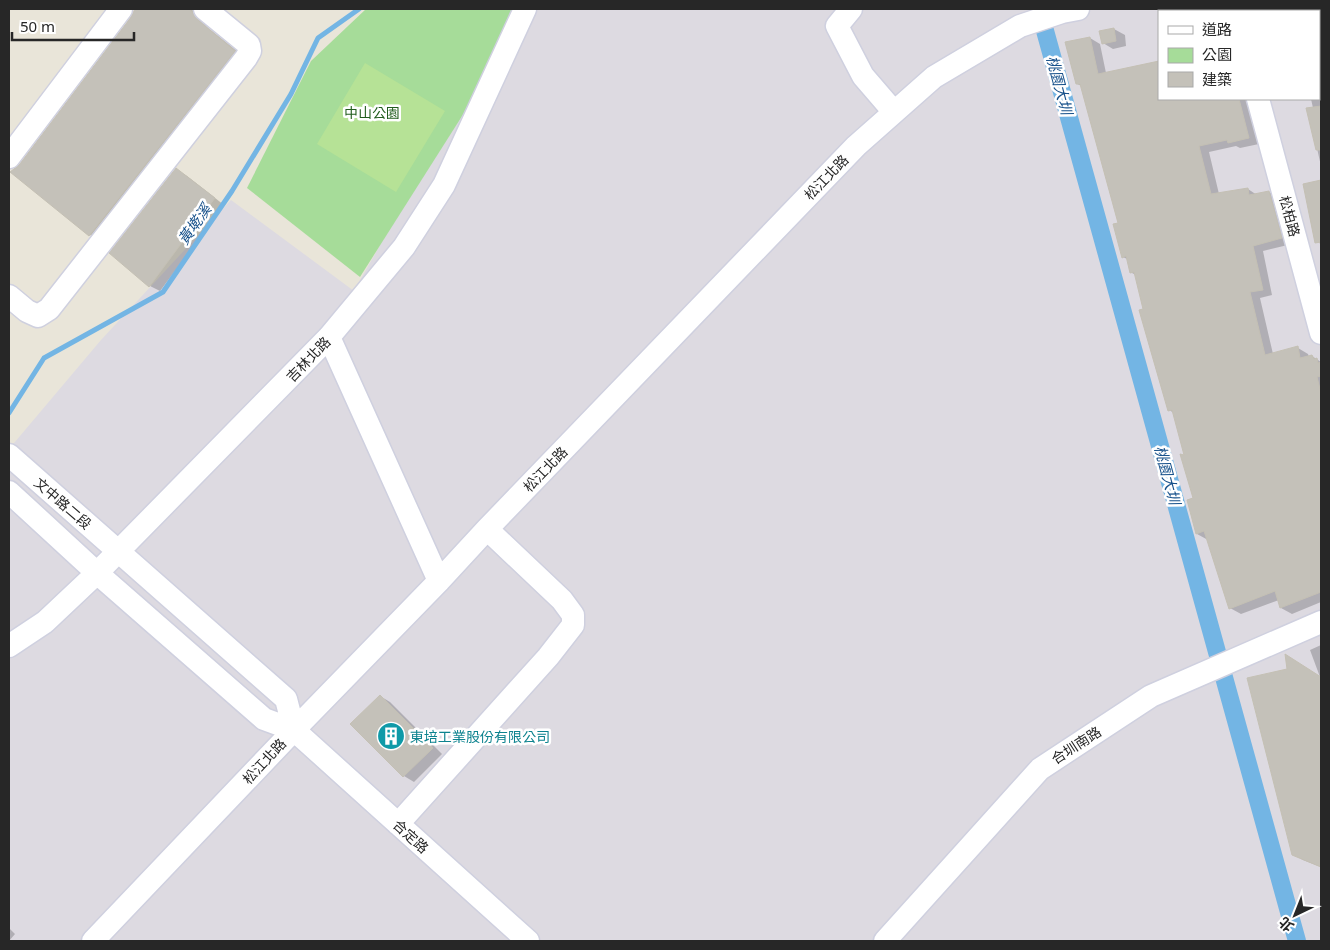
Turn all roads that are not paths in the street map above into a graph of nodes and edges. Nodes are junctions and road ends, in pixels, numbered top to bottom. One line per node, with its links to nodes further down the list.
1 (121, 9): 8 (street)
2 (205, 9): 9 (street)
3 (525, 9): 11 (street, 吉林北路)
4 (852, 9): 7 (street)
5 (1064, 11): 7 (street, 松江北路)
6 (1258, 100): 10 (street, 松柏路)
7 (894, 112): 14 (street, 松江北路)
8 (9, 157)
9 (9, 296)
10 (1321, 333)
11 (329, 337): 15 (street, 吉林北路); 17 (street)
12 (9, 454): 15 (street, 文中路二段)
13 (9, 492): 16 (street, 文中路二段)
14 (487, 529): 17 (street, 松江北路); 21 (street)
15 (118, 551): 16 (street, 吉林北路); 20 (street)
16 (97, 573): 19 (street, 吉林北路); 20 (street, 合定路)
17 (440, 581): 20 (street, 松江北路)
18 (1321, 622): 24 (street, 合圳南路)
19 (9, 646)
20 (294, 730): 21 (street, 合定路); 22 (street, 松江北路)
21 (398, 824): 23 (street, 合定路)
22 (93, 941)
23 (528, 941)
24 (885, 941)

